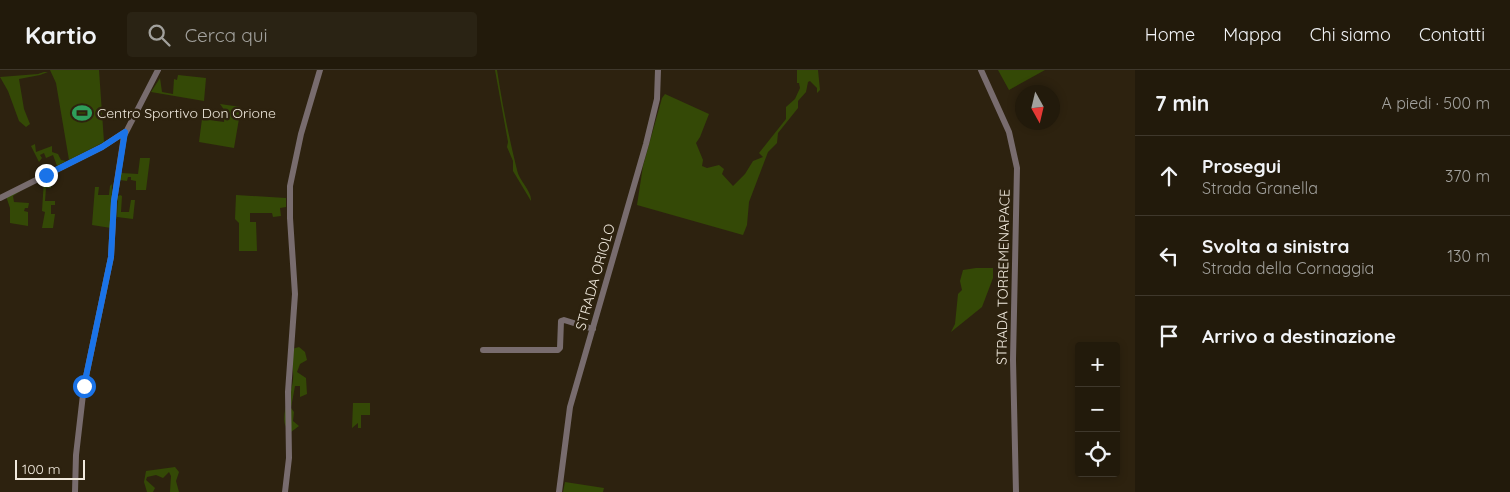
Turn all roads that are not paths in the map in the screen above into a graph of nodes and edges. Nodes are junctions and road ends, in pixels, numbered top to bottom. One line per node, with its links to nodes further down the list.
1 (158, 70): 5 (street)
2 (320, 70): 10 (street)
3 (658, 70): 7 (street, STRADA ORIOLO)
4 (981, 70): 12 (street, STRADA TORREMENAPACE)
5 (125, 132): 6 (street); 9 (street)
6 (0, 198)
7 (593, 329): 8 (street); 11 (street, STRADA ORIOLO)
8 (483, 350)
9 (74, 492)
10 (286, 492)
11 (559, 492)
12 (1016, 492)

